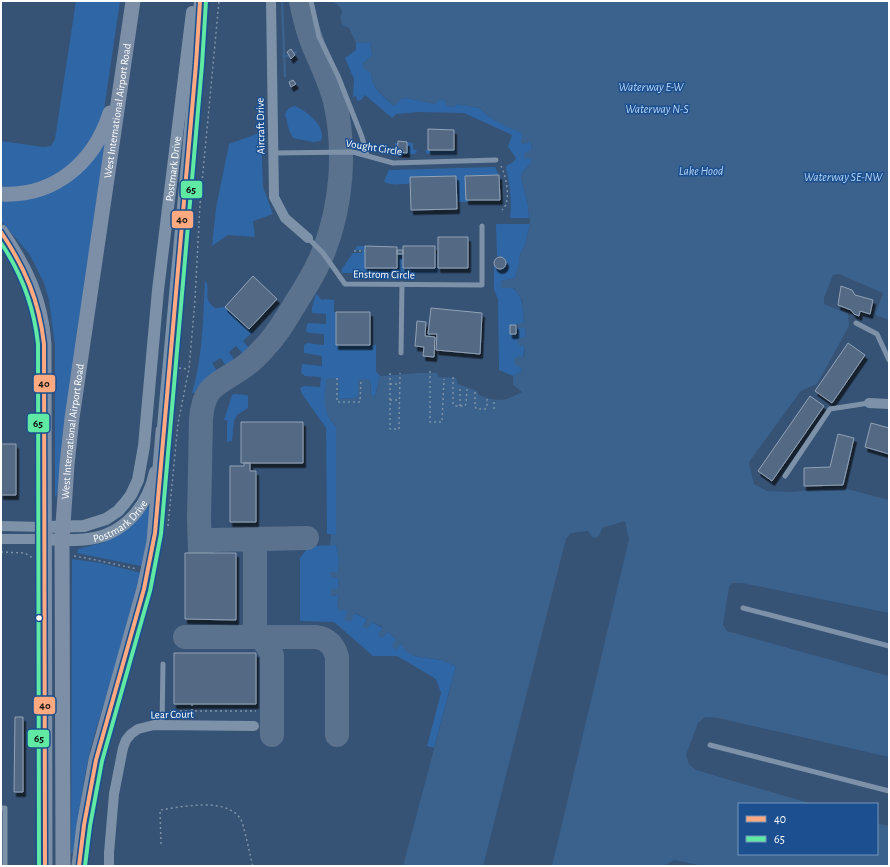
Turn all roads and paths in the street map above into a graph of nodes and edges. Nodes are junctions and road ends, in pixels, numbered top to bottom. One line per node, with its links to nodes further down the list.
1 (133, 1): 7 (main road, West International Airport Road)
2 (194, 1): 47 (street, Postmark Drive)
3 (200, 1): 43 (street, Postmark Drive)
4 (220, 1): 22 (path)
5 (271, 1): 8 (street, Aircraft Drive)
6 (310, 1): 9 (lane)
7 (124, 65): 11 (main road); 47 (main road, West International Airport Road)
8 (273, 153): 9 (lane, Vought Circle); 15 (street, Aircraft Drive)
9 (367, 156): 10 (lane, Vought Circle)
10 (496, 160): 12 (path)
11 (1, 194)
12 (502, 210)
13 (482, 226): 18 (lane, Enstrom Circle)
14 (1, 232): 46 (main road, West International Airport Road)
15 (308, 238): 18 (lane, Enstrom Circle)
16 (354, 251): 17 (path)
17 (365, 251)
18 (402, 284): 20 (lane)
19 (856, 323): 21 (lane)
20 (401, 353)
21 (889, 360)
22 (179, 368)
23 (430, 372): 29 (path)
24 (390, 373): 30 (path)
25 (400, 373): 31 (path)
26 (337, 378): 28 (path)
27 (453, 378): 41 (path)
28 (361, 379)
29 (444, 379)
30 (390, 384): 31 (path); 36 (path)
31 (399, 384): 37 (path)
32 (460, 389): 41 (path)
33 (467, 389): 41 (path)
34 (475, 392): 35 (path)
35 (487, 399)
36 (390, 400): 37 (path); 37 (path)
37 (399, 400)
38 (494, 402): 42 (path)
39 (869, 403): 40 (street); 44 (lane)
40 (889, 404)
41 (460, 406)
42 (496, 409)
43 (163, 431): 47 (street, Postmark Drive); 52 (main road)
44 (785, 476)
45 (1, 526): 46 (street)
46 (45, 533): 47 (street, Postmark Drive); 48 (street); 50 (main road, West International Airport Road)
47 (62, 533): 51 (main road, West International Airport Road)
48 (1, 539)
49 (1, 552): 50 (path)
50 (45, 556): 67 (main road, West International Airport Road)
51 (62, 556): 52 (path); 68 (main road, West International Airport Road)
52 (148, 572): 69 (main road)
53 (743, 608): 54 (lane)
54 (889, 646)
55 (163, 664): 60 (lane)
56 (192, 704): 58 (path)
57 (169, 711): 58 (path)
58 (192, 711): 59 (path)
59 (256, 711)
60 (162, 726): 61 (street, Lear Court); 70 (street, Lear Court)
61 (254, 726)
62 (710, 745): 63 (lane)
63 (889, 791)
64 (1, 808): 66 (lane)
65 (160, 844): 71 (path)
66 (5, 866)
67 (45, 866)
68 (63, 866)
69 (79, 866)
70 (109, 866)
71 (253, 866)

